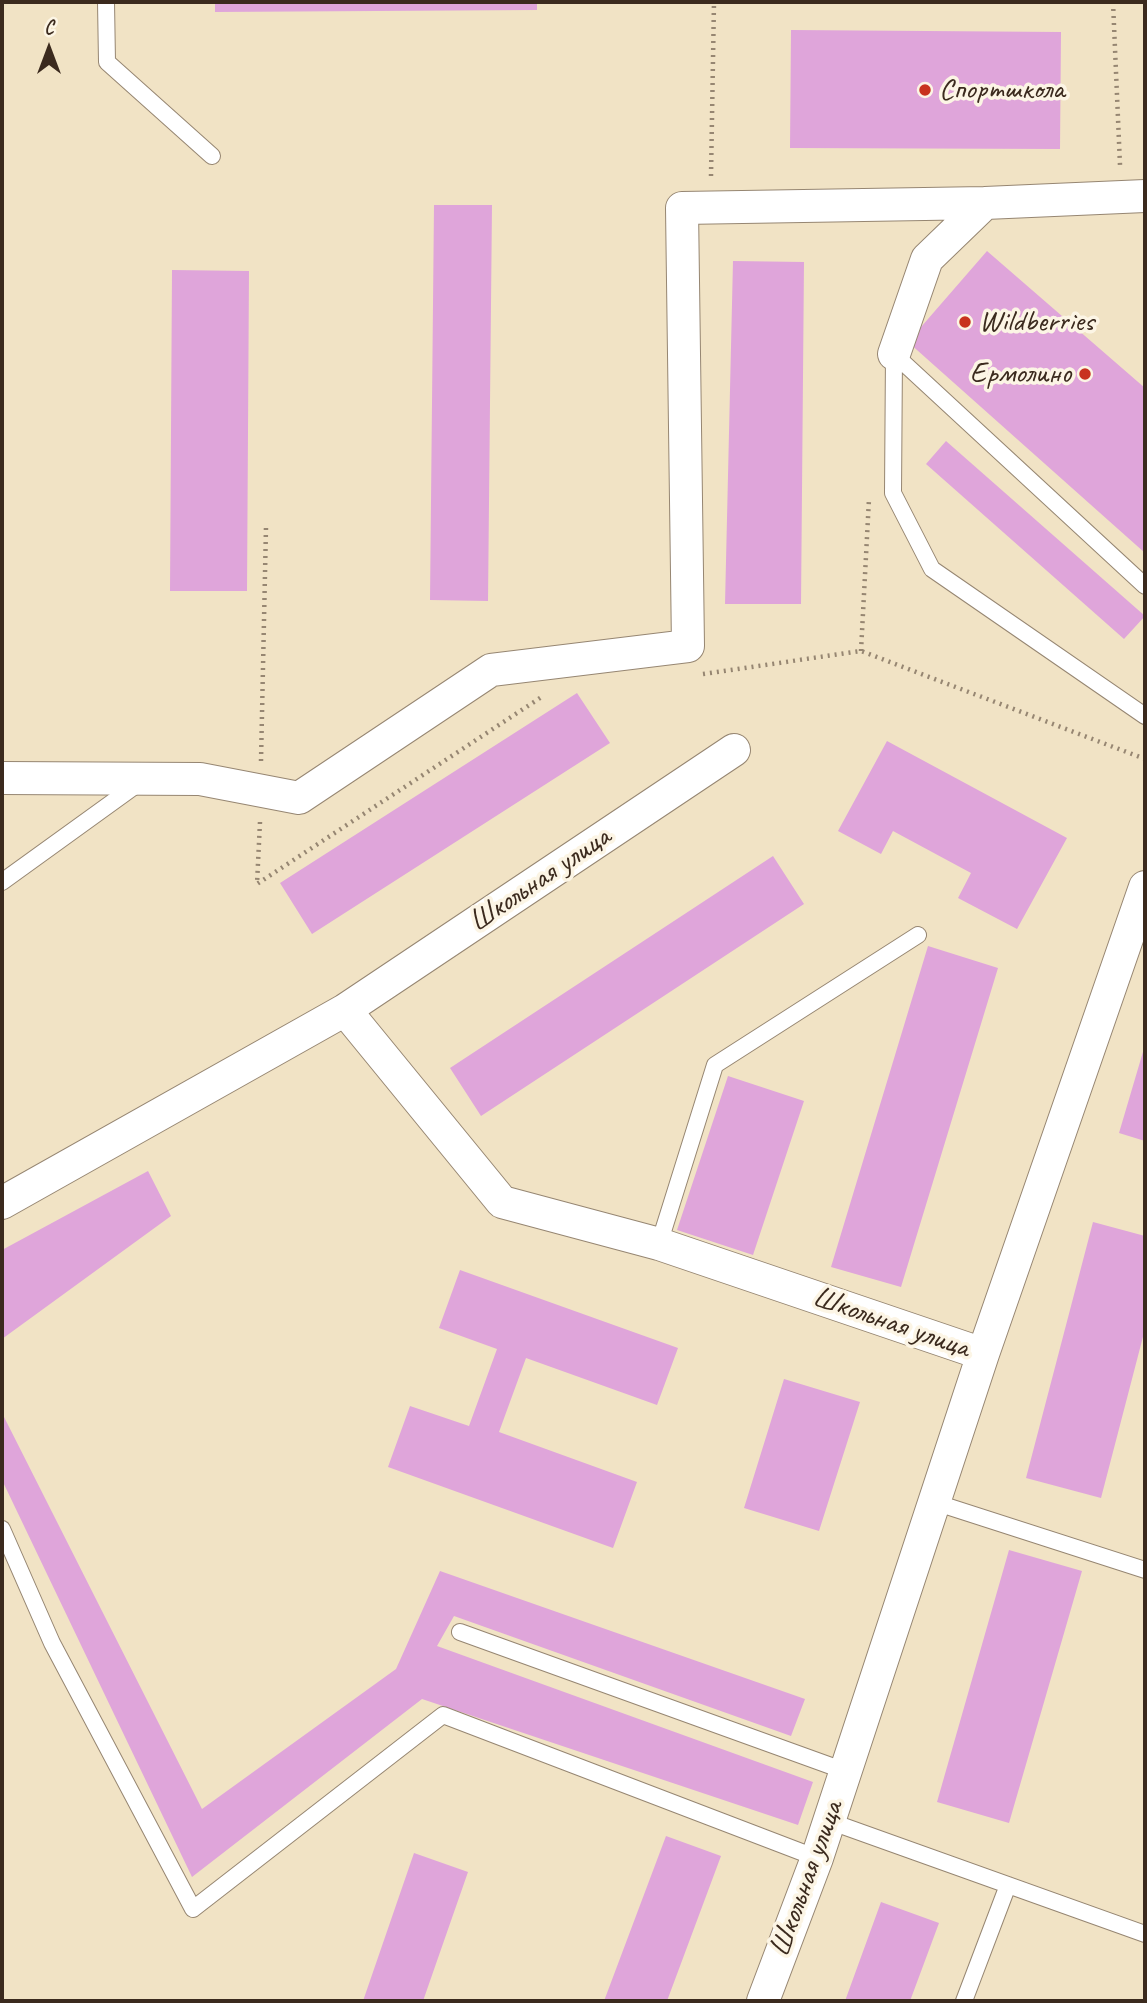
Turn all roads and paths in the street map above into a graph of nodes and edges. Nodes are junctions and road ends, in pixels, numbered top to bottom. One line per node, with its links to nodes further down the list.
1 (106, 2): 4 (lane)
2 (714, 2): 7 (path)
3 (1113, 2): 5 (path)
4 (212, 156)
5 (1133, 197): 6 (street)
6 (985, 203): 7 (street); 8 (street)
7 (711, 208): 18 (street)
8 (894, 354): 10 (lane); 13 (lane)
9 (266, 527): 18 (path)
10 (1145, 586)
11 (696, 675): 15 (path)
12 (545, 695): 18 (path)
13 (1145, 716)
14 (734, 750): 22 (street, Школьная улица)
15 (1145, 759)
16 (2, 778): 17 (street)
17 (145, 779): 18 (street); 19 (lane)
18 (261, 790)
19 (2, 882)
20 (1145, 887): 25 (street)
21 (918, 936): 24 (lane)
22 (345, 1010): 23 (street, Школьная улица); 24 (street, Школьная улица)
23 (2, 1203)
24 (659, 1244): 25 (street, Школьная улица)
25 (984, 1354): 26 (street, Школьная улица)
26 (934, 1502): 28 (lane); 30 (street, Школьная улица)
27 (2, 1530): 32 (lane)
28 (1145, 1570)
29 (460, 1632): 30 (lane)
30 (845, 1771): 31 (street, Школьная улица)
31 (829, 1821): 32 (street, Школьная улица); 33 (lane)
32 (817, 1857): 35 (street, Школьная улица)
33 (1008, 1885): 34 (lane); 36 (lane)
34 (1145, 1934)
35 (762, 2001)
36 (964, 2001)

